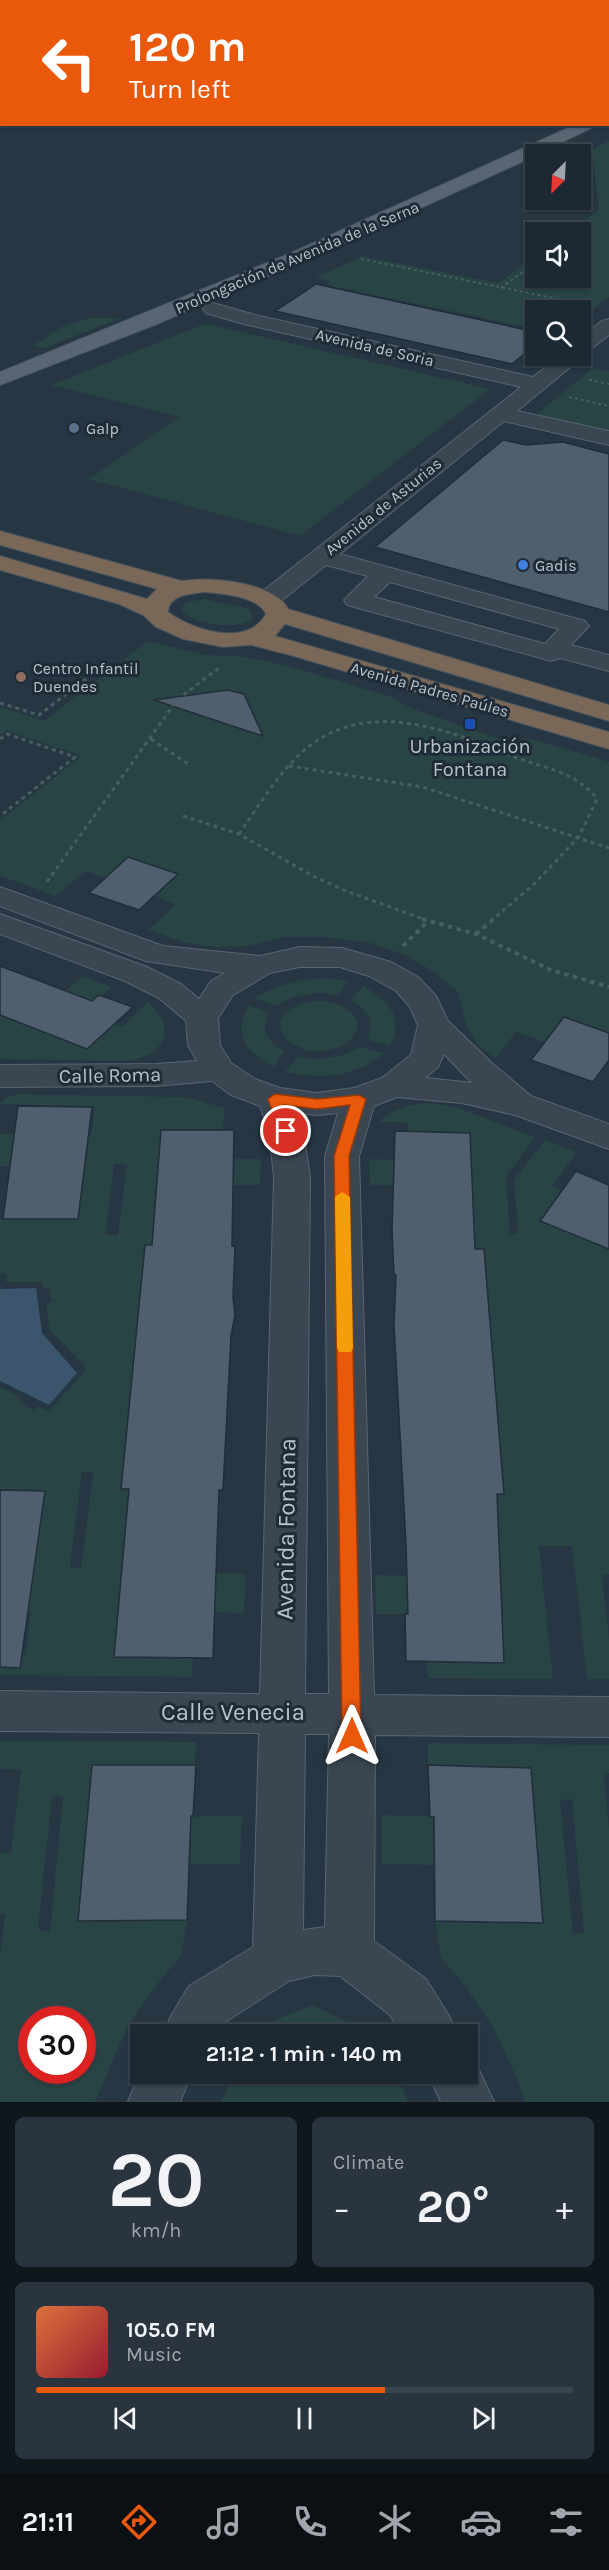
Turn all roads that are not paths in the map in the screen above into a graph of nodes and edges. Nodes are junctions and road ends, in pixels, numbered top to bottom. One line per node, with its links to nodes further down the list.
1 (588, 126): 9 (main road, Prolongación de Avenida de la Serna)
2 (609, 130): 3 (main road)
3 (578, 144)
4 (525, 169): 5 (main road, Prolongación de Avenida de la Serna)
5 (213, 309): 10 (street, Avenida de Soria); 11 (main road, Prolongación de Avenida de la Serna)
6 (609, 325): 7 (street)
7 (591, 339)
8 (560, 366): 10 (street, Avenida de Asturias)
9 (0, 379)
10 (537, 384): 12 (street, Avenida de Asturias)
11 (0, 395)
12 (499, 413): 13 (street); 15 (street, Avenida de Asturias)
13 (609, 438)
14 (0, 538): 18 (highway)
15 (321, 556): 17 (street); 19 (street, Avenida de Asturias)
16 (0, 563): 20 (highway)
17 (385, 574): 22 (street); 22 (street)
18 (180, 588): 19 (highway, Avenida Padres Paúles); 20 (highway)
19 (272, 607): 21 (highway); 24 (highway, Avenida Padres Paúles)
20 (154, 611): 21 (highway, Avenida Padres Paúles)
21 (252, 638): 25 (highway, Avenida Padres Paúles)
22 (555, 649): 23 (street)
23 (609, 663)
24 (609, 713)
25 (609, 741)
26 (0, 896): 28 (street)
27 (0, 923): 29 (street)
28 (260, 966): 29 (street); 30 (street)
29 (202, 1018): 31 (street)
30 (434, 1025): 33 (street); 35 (street)
31 (219, 1070): 32 (street, Calle Roma); 34 (street)
32 (0, 1076)
33 (376, 1093): 34 (street); 35 (street); 39 (street)
34 (275, 1099): 38 (street, Avenida Fontana)
35 (523, 1105): 36 (street)
36 (609, 1137)
37 (0, 1711): 38 (street, Calle Venecia)
38 (283, 1713): 39 (street, Calle Venecia); 42 (street, Avenida Fontana)
39 (352, 1713): 40 (street, Calle Venecia); 41 (street)
40 (609, 1717)
41 (349, 1952): 42 (street); 44 (street)
42 (278, 1960): 43 (street)
43 (195, 2024)
44 (425, 2024)
45 (161, 2084): 47 (street)
46 (459, 2084): 48 (street)
47 (154, 2102)
48 (468, 2102)

